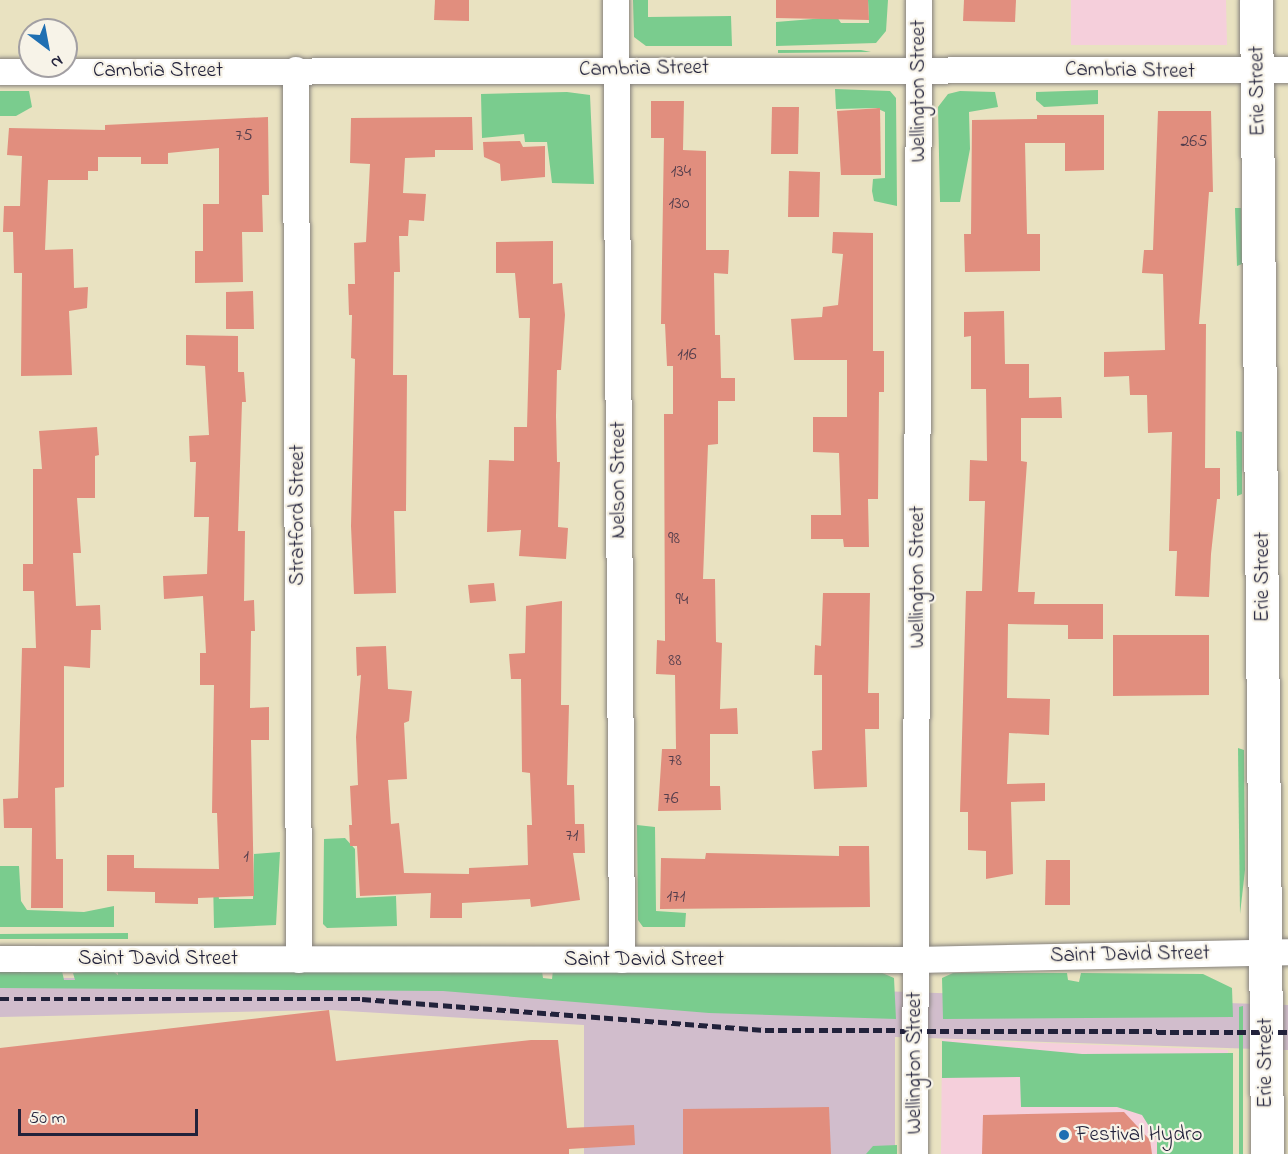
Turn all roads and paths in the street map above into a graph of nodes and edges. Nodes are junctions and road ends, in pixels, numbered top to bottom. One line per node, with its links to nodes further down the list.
1 (616, 0): 6 (street, Nelson Street)
2 (919, 0): 4 (street, Wellington Street)
3 (1256, 0): 7 (main road, Erie Street)
4 (920, 68): 6 (street, Cambria Street); 7 (street, Cambria Street); 13 (street, Wellington Street)
5 (296, 70): 6 (street, Cambria Street); 8 (street, Cambria Street); 11 (street, Stratford Street)
6 (616, 70): 12 (street, Nelson Street)
7 (1273, 71): 9 (main road, Erie Street)
8 (0, 72)
9 (1277, 952): 13 (street, Saint David Street); 15 (main road, Erie Street)
10 (0, 959): 11 (street, Saint David Street)
11 (299, 960): 12 (street, Saint David Street)
12 (622, 960): 13 (street, Saint David Street)
13 (916, 960): 14 (street, Wellington Street)
14 (915, 1154)
15 (1267, 1154)

